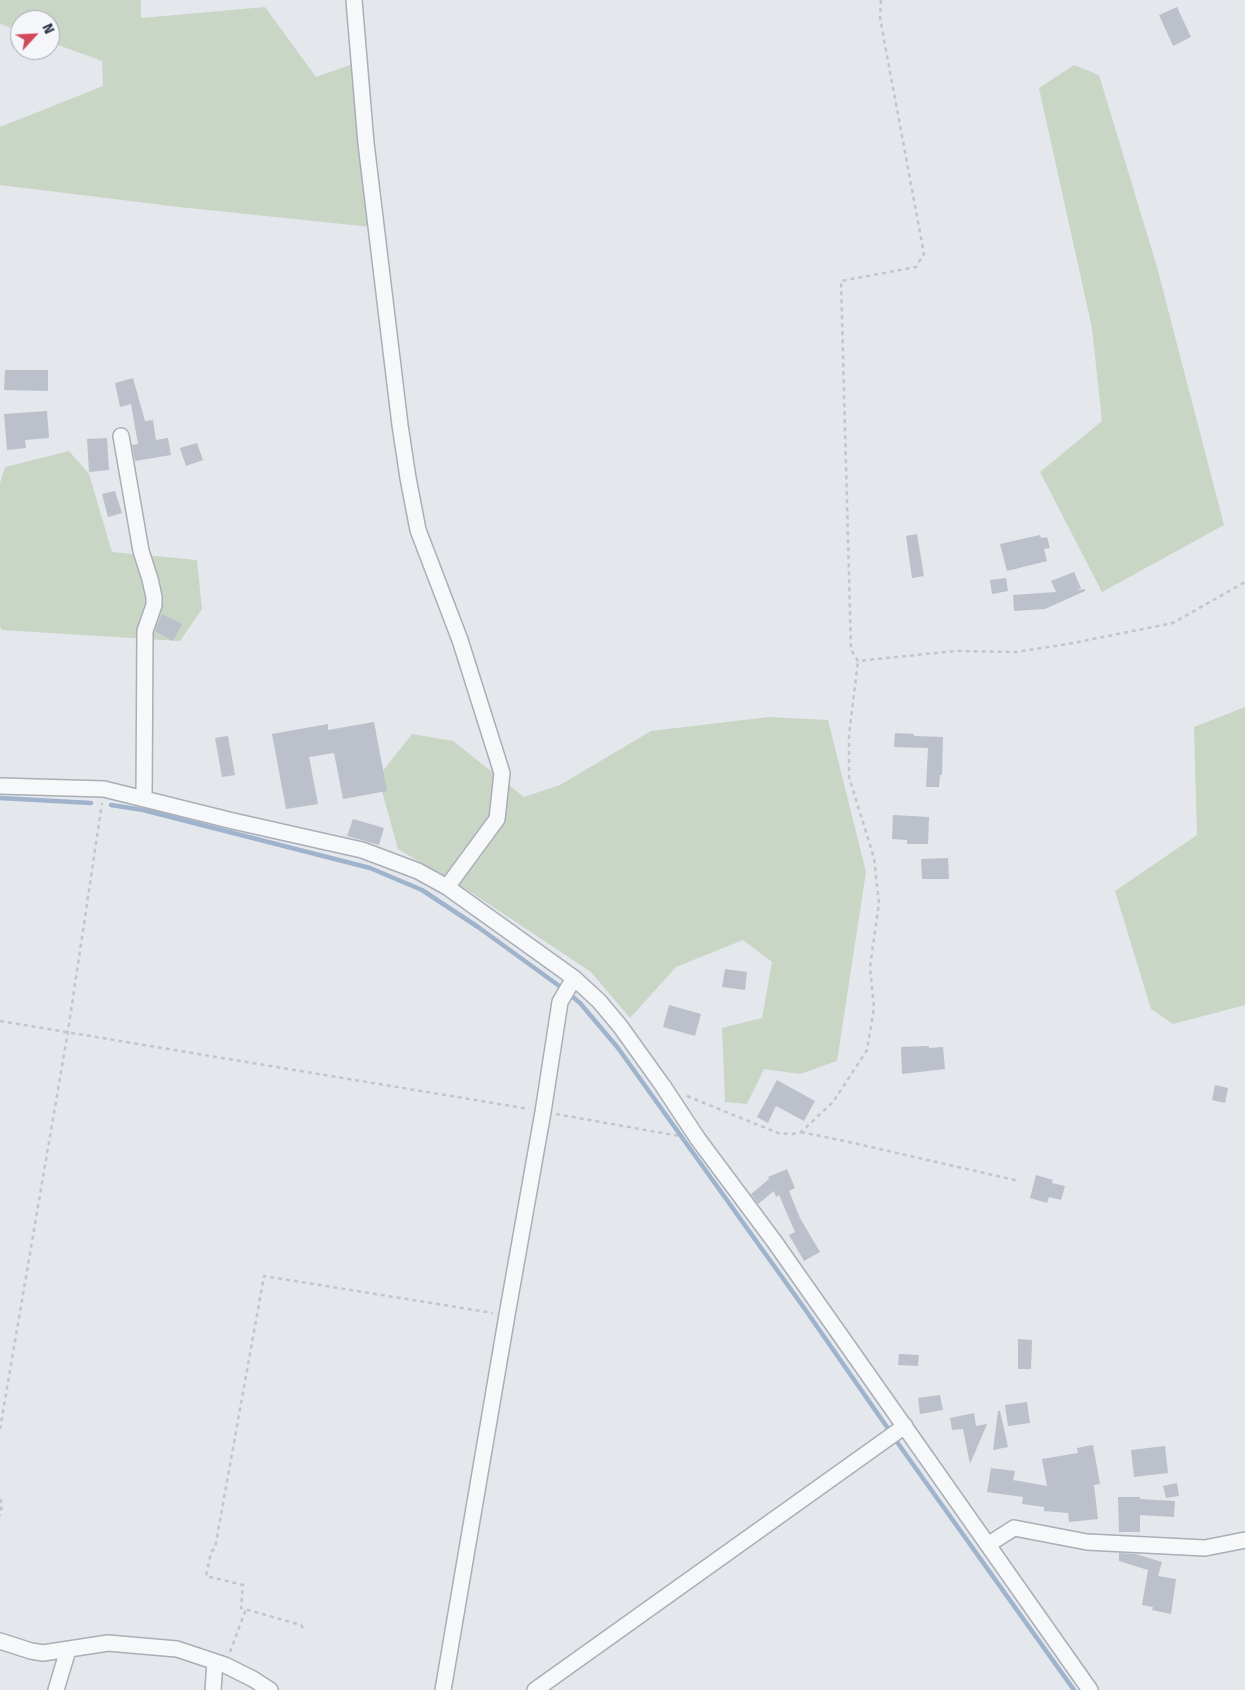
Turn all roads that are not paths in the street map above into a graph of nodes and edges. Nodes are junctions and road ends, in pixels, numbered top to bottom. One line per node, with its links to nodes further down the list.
1 (354, 0): 5 (street)
2 (121, 436): 4 (street)
3 (0, 786): 4 (street)
4 (144, 799): 5 (street)
5 (447, 887): 6 (street)
6 (572, 981): 7 (street); 16 (street)
7 (905, 1426): 9 (street); 17 (street)
8 (1245, 1540): 9 (street)
9 (989, 1544): 18 (street)
10 (0, 1641): 11 (street)
11 (68, 1650): 12 (street); 13 (street)
12 (220, 1663): 14 (street); 15 (street)
13 (56, 1690)
14 (214, 1690)
15 (270, 1690)
16 (443, 1690)
17 (535, 1690)
18 (1090, 1690)

